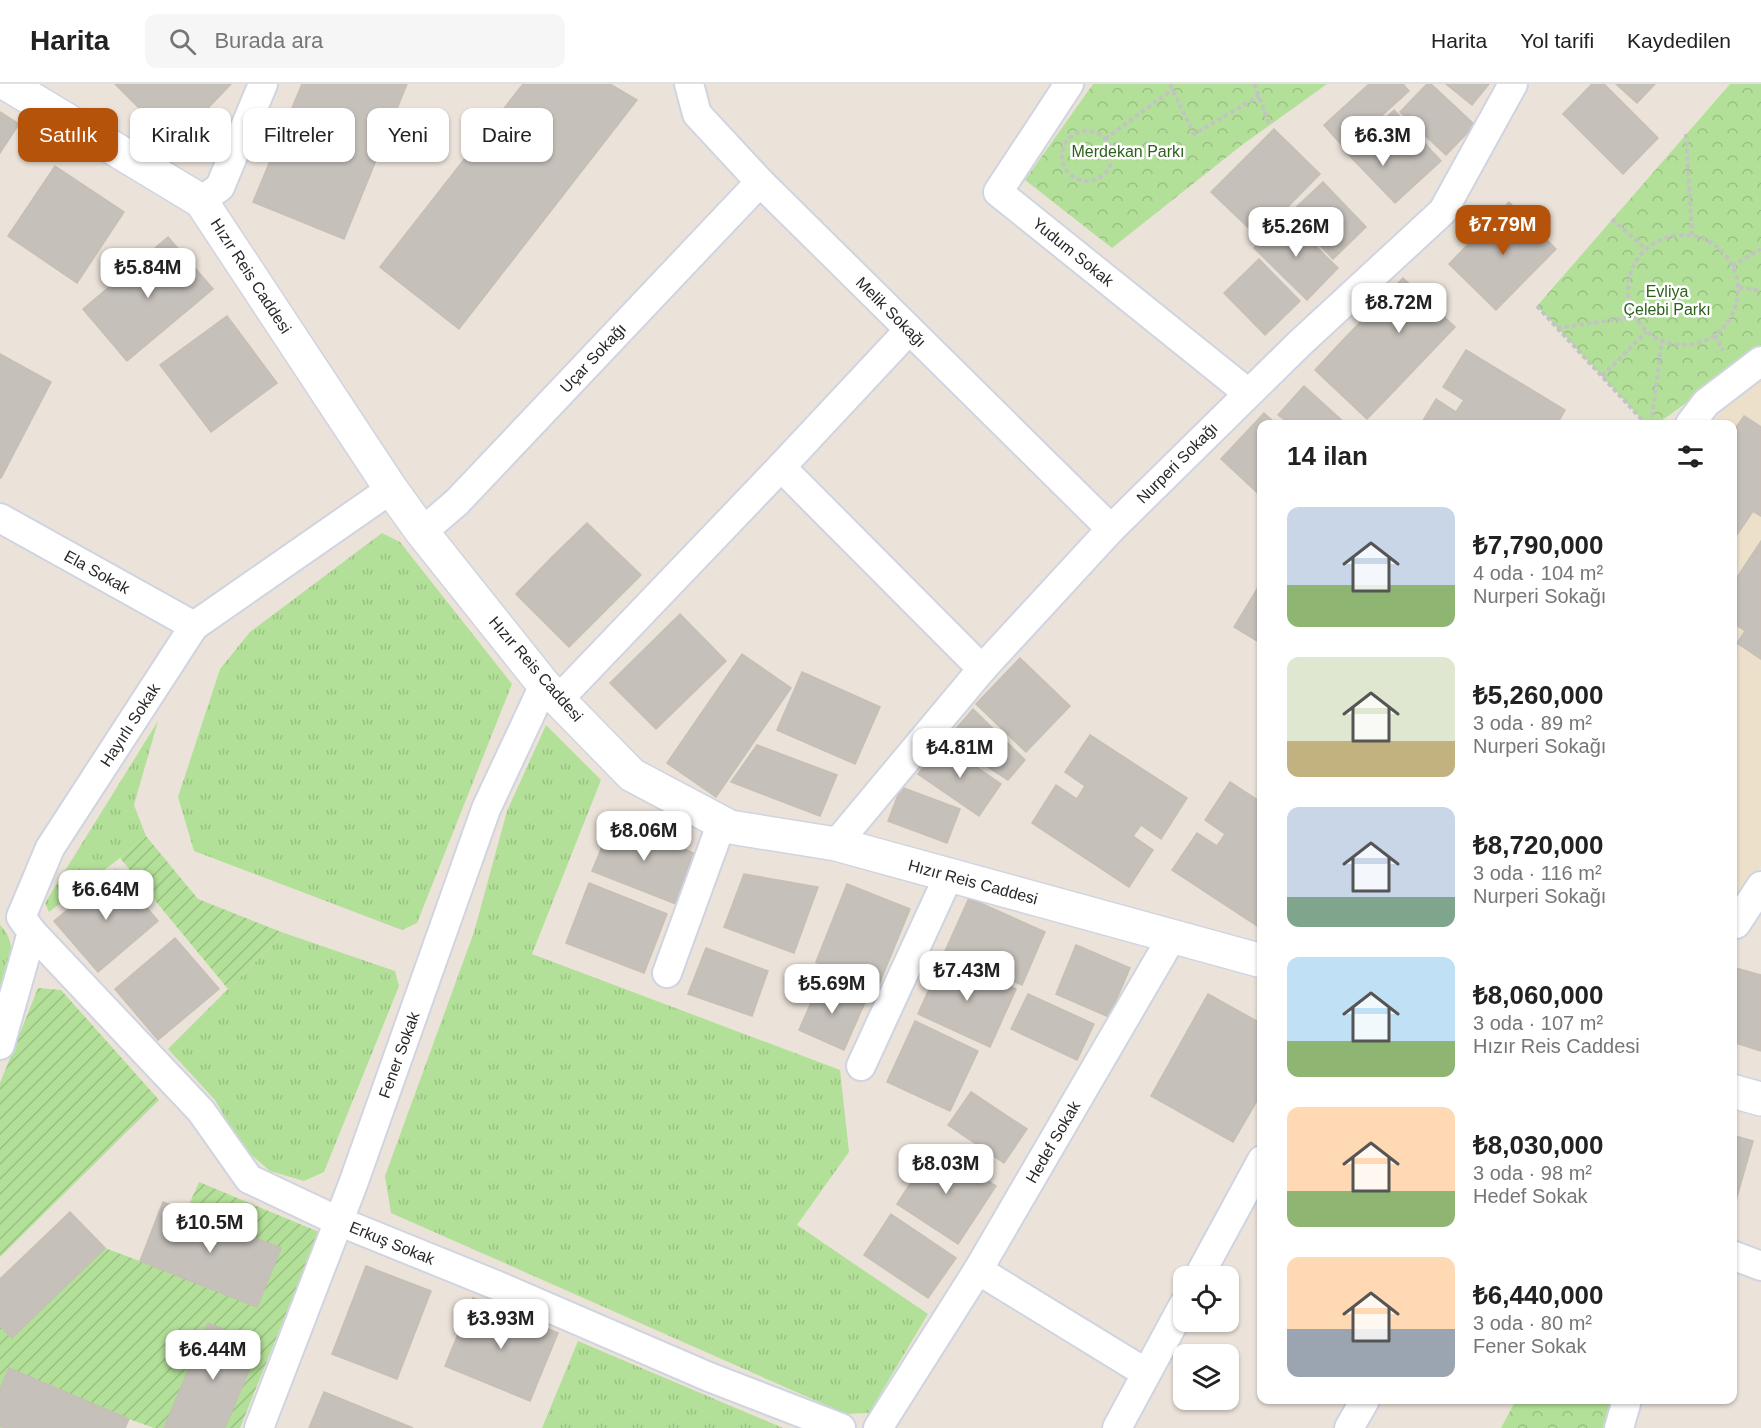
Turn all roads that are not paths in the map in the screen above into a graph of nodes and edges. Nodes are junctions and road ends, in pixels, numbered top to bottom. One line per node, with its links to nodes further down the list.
1 (7, 84): 7 (street, Hızır Reis Caddesi)
2 (263, 84): 7 (street)
3 (689, 84): 6 (street, Melik Sokağı)
4 (1069, 84): 10 (street, Yudum Sokak)
5 (1513, 84): 10 (street, Nurperi Sokağı)
6 (760, 182): 8 (street, Melik Sokağı); 16 (street, Uçar Sokağı)
7 (201, 201): 13 (street, Hızır Reis Caddesi)
8 (909, 330): 12 (street, Fener Sokak); 15 (street, Melik Sokağı)
9 (1761, 361): 11 (street)
10 (1248, 393): 15 (street, Nurperi Sokağı)
11 (1693, 420)
12 (781, 467): 18 (street); 19 (street, Fener Sokak)
13 (392, 489): 16 (street, Hızır Reis Caddesi); 17 (street, Hayırlı Sokak)
14 (0, 518): 17 (street, Ela Sokak)
15 (1111, 529): 18 (street, Nurperi Sokağı)
16 (422, 532): 19 (street, Hızır Reis Caddesi)
17 (194, 626): 25 (street, Hayırlı Sokak)
18 (982, 669): 21 (street, Nurperi Sokağı)
19 (552, 692): 20 (street, Hızır Reis Caddesi); 34 (street, Fener Sokak)
20 (722, 822): 21 (street, Hızır Reis Caddesi); 28 (street)
21 (836, 844): 22 (street, Hızır Reis Caddesi)
22 (949, 875): 26 (street, Hızır Reis Caddesi); 30 (street)
23 (1761, 886): 24 (street)
24 (1737, 922)
25 (32, 932): 29 (street); 34 (street, Erkuş Sokak)
26 (1172, 937): 27 (street, Hızır Reis Caddesi); 38 (street, Hedef Sokak)
27 (1257, 960)
28 (667, 973)
29 (0, 1045)
30 (861, 1066)
31 (1737, 1092): 32 (street)
32 (1761, 1099)
33 (1257, 1169): 36 (street)
34 (338, 1221): 43 (street, Fener Sokak); 44 (street, Erkuş Sokak)
35 (1737, 1257): 37 (street)
36 (1204, 1266)
37 (1761, 1266)
38 (978, 1270): 40 (street); 45 (street, Hedef Sokak)
39 (1173, 1324): 40 (street)
40 (1146, 1373): 46 (street)
41 (1363, 1404): 47 (street)
42 (1626, 1404): 48 (street)
43 (259, 1428)
44 (841, 1428)
45 (878, 1428)
46 (1116, 1428)
47 (1349, 1428)
48 (1619, 1428)

